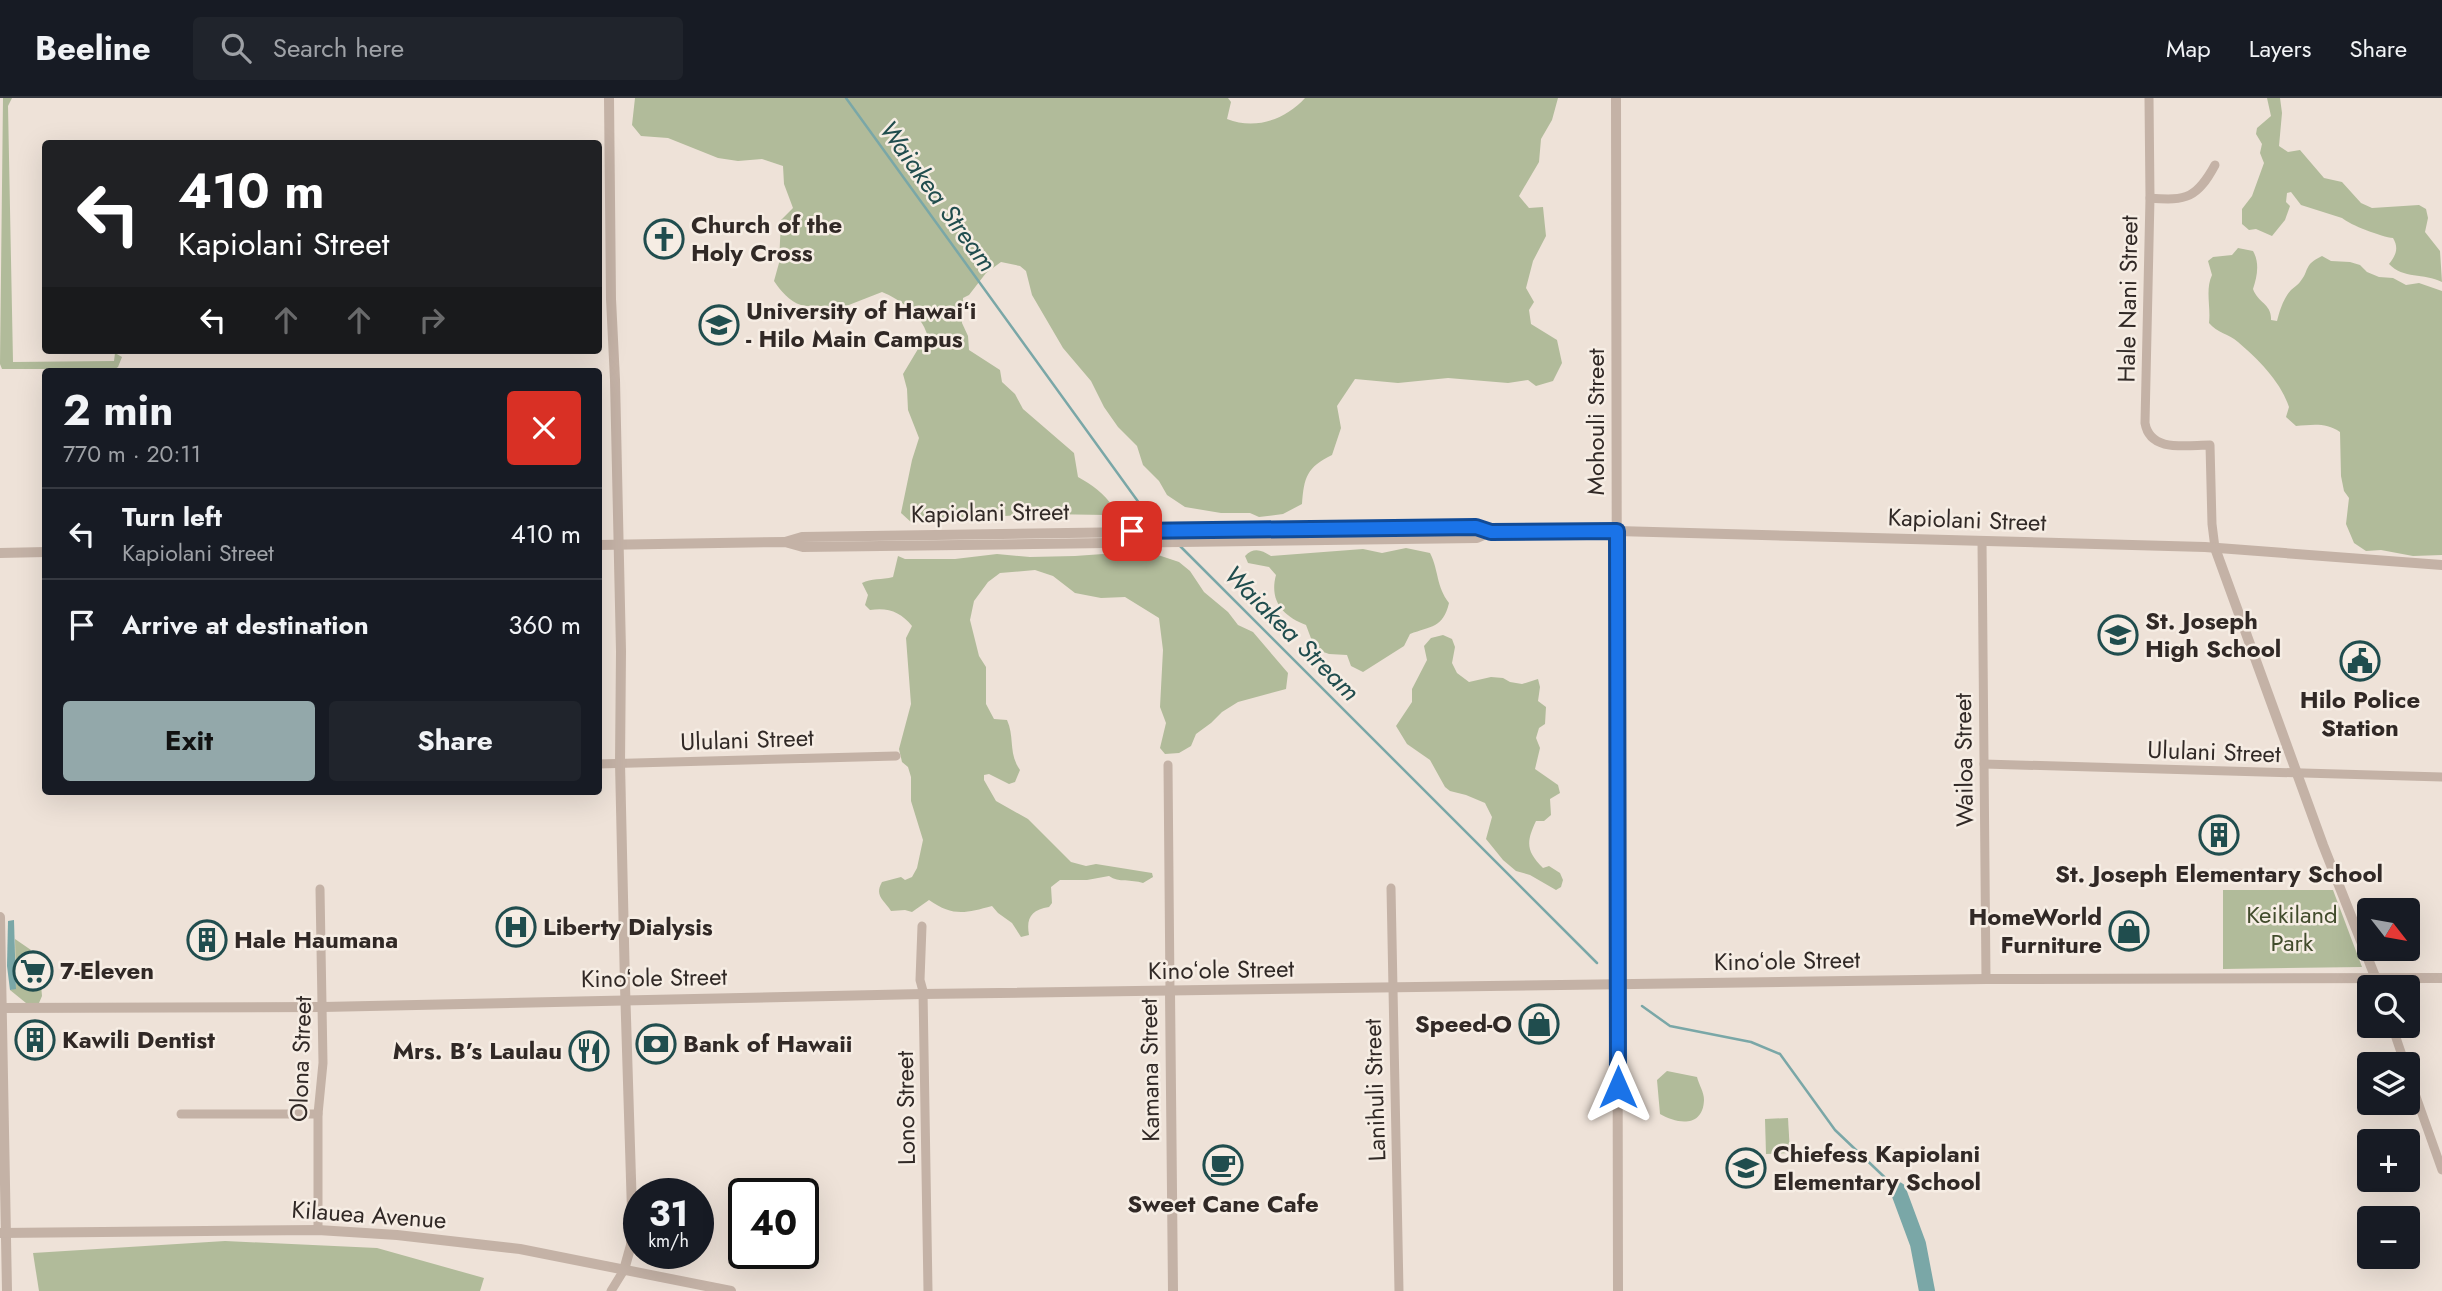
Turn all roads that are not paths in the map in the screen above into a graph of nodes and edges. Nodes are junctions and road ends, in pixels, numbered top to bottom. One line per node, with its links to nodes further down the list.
1 (609, 98): 10 (street)
2 (1616, 98): 6 (street, Mohouli Street)
3 (2149, 98): 5 (street, Hale Nani Street)
4 (2215, 165): 5 (street)
5 (2150, 198): 12 (street, Hale Nani Street)
6 (1617, 531): 7 (street, Kapiolani Street); 8 (street, Kapiolani Street); 32 (street, Mohouli Street)
7 (1491, 532): 9 (street, Kapiolani Street); 9 (street, Kapiolani Street)
8 (1982, 541): 12 (street, Kapiolani Street); 19 (street, Wailoa Street)
9 (785, 542): 10 (street, Kapiolani Street)
10 (618, 544): 11 (street, Kapiolani Street); 17 (street)
11 (602, 545)
12 (2216, 548): 15 (street, Kapiolani Street); 21 (street)
13 (42, 552): 14 (street)
14 (0, 553)
15 (2442, 565)
16 (896, 755): 17 (street, Ululani Street)
17 (620, 763): 18 (street, Ululani Street); 36 (street)
18 (602, 764)
19 (1984, 764): 21 (street, Ululani Street); 29 (street, Wailoa Street)
20 (1168, 765): 34 (street, Kamana Street)
21 (2297, 774): 22 (street, Ululani Street); 27 (street)
22 (2442, 777)
23 (1391, 888): 33 (street, Lanihuli Street)
24 (320, 889): 37 (street, Olona Street)
25 (0, 917): 38 (street)
26 (922, 926): 35 (street, Lono Street)
27 (2375, 975)
28 (2442, 978): 30 (street, Kinoʻole Street)
29 (1986, 979): 31 (street, Kinoʻole Street); 32 (street, Kinoʻole Street)
30 (2420, 980)
31 (2357, 983)
32 (1618, 985): 33 (street, Kinoʻole Street); 52 (street, Mohouli Street)
33 (1391, 988): 34 (street, Kinoʻole Street); 51 (street, Lanihuli Street)
34 (1170, 992): 35 (street, Kinoʻole Street); 50 (street, Kamana Street)
35 (923, 994): 36 (street, Kinoʻole Street); 49 (street, Lono Street)
36 (625, 999): 37 (street, Kinoʻole Street); 45 (street)
37 (323, 1007): 38 (street, Kinoʻole Street); 41 (street, Olona Street)
38 (1, 1008): 44 (street)
39 (2420, 1108): 42 (street)
40 (181, 1114): 41 (street)
41 (318, 1114): 43 (street, Olona Street)
42 (2442, 1170)
43 (318, 1230): 44 (street, Kilauea Avenue); 45 (street, Kilauea Avenue)
44 (3, 1233): 46 (street)
45 (624, 1270): 47 (street); 48 (street, Kilauea Avenue)
46 (7, 1291)
47 (611, 1291)
48 (731, 1291)
49 (928, 1291)
50 (1174, 1291)
51 (1399, 1291)
52 (1618, 1291)

